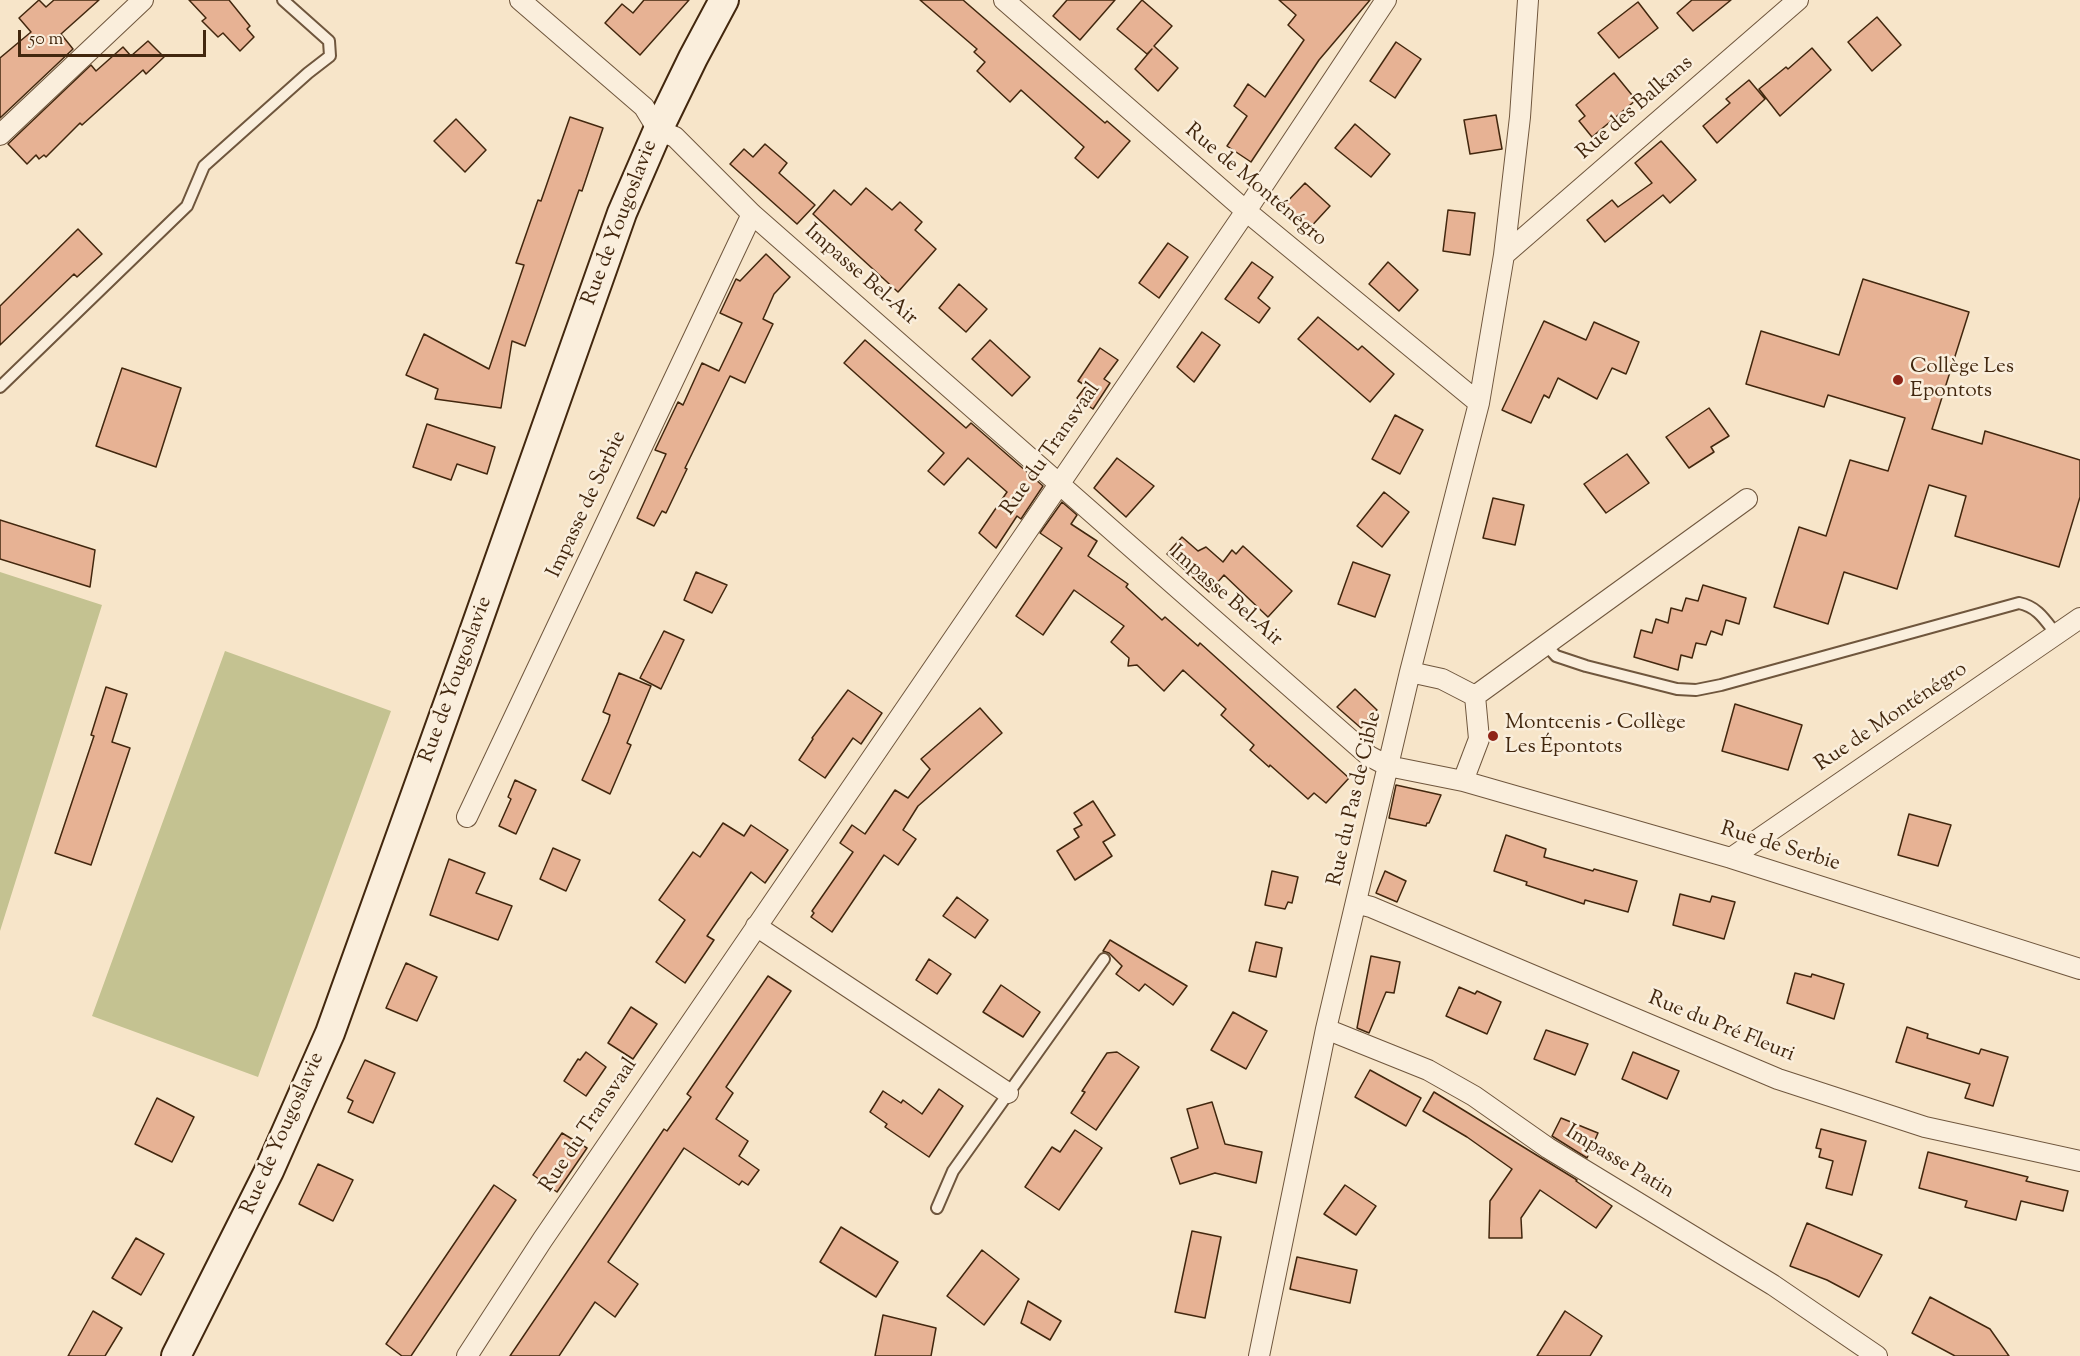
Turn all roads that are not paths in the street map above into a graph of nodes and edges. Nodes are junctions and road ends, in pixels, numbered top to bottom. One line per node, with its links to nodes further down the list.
1 (143, 0): 10 (street)
2 (283, 0): 14 (lane)
3 (520, 0): 9 (street)
4 (724, 0): 9 (main road, Rue de Yougoslavie)
5 (1004, 0): 11 (street, Rue de Monténégro)
6 (1386, 0): 11 (street, Rue du Transvaal)
7 (1528, 0): 13 (street, Rue du Pas de Cible)
8 (1798, 0): 13 (street, Rue des Balkans)
9 (658, 130): 12 (street, Impasse Bel-Air); 35 (main road, Rue de Yougoslavie)
10 (0, 135)
11 (1246, 211): 15 (street, Rue de Monténégro); 16 (street, Rue du Transvaal)
12 (753, 214): 16 (street, Impasse Bel-Air); 25 (street, Impasse de Serbie)
13 (1504, 255): 15 (street, Rue du Pas de Cible)
14 (0, 387)
15 (1479, 403): 21 (street, Rue du Pas de Cible)
16 (1059, 482): 23 (street, Impasse Bel-Air); 28 (street, Rue du Transvaal)
17 (1747, 499): 20 (street)
18 (2080, 618): 19 (street, Rue de Monténégro)
19 (2056, 634): 20 (lane); 26 (street, Rue de Monténégro)
20 (1546, 645): 22 (street)
21 (1410, 672): 22 (street); 23 (street, Rue du Pas de Cible)
22 (1474, 696): 24 (street)
23 (1388, 766): 24 (street, Impasse Bel-Air); 27 (street, Rue du Pas de Cible)
24 (1463, 780): 26 (street, Rue de Serbie)
25 (467, 817)
26 (1731, 858): 30 (street, Rue de Serbie)
27 (1356, 903): 31 (street, Rue du Pas de Cible); 33 (street, Rue du Pré Fleuri)
28 (756, 926): 32 (street); 36 (street, Rue du Transvaal)
29 (1104, 958): 32 (lane)
30 (2080, 969)
31 (1326, 1029): 37 (street, Rue du Pas de Cible); 38 (street, Impasse Patin)
32 (1008, 1093): 34 (lane)
33 (2080, 1161)
34 (938, 1208)
35 (176, 1356)
36 (467, 1356)
37 (1259, 1356)
38 (1877, 1356)

